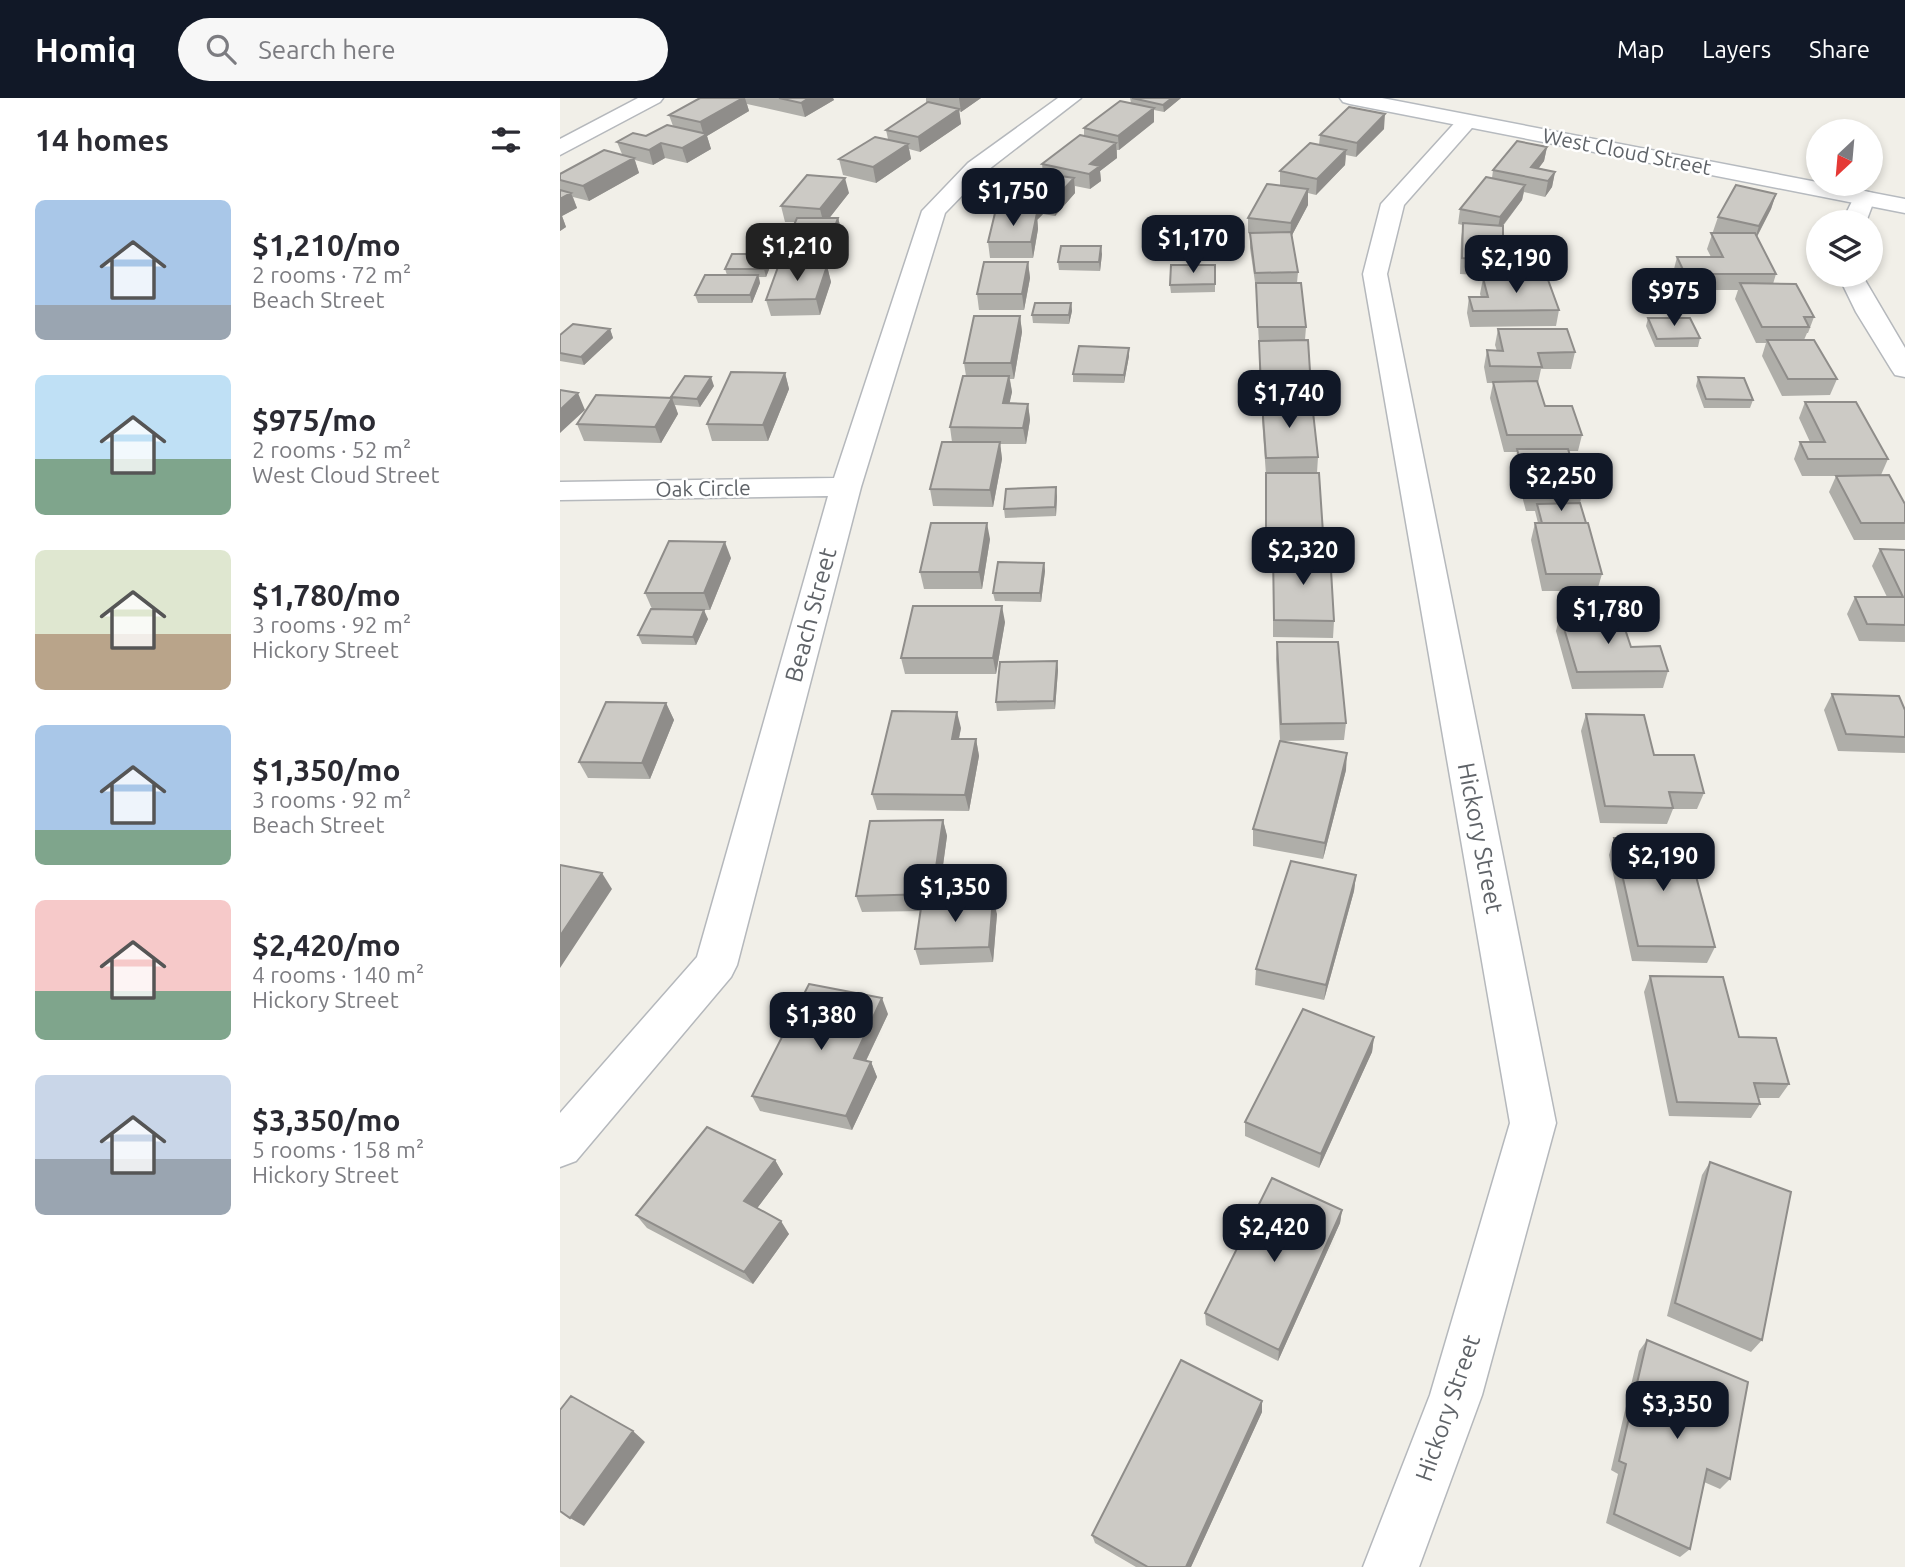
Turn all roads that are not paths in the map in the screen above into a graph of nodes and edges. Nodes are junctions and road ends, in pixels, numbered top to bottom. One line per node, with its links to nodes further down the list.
1 (653, 98): 5 (street)
2 (1072, 98): 11 (street, Beach Street)
3 (1350, 98): 4 (street, West Cloud Street)
4 (1467, 121): 6 (street, West Cloud Street); 14 (street, Hickory Street)
5 (560, 148)
6 (1864, 198): 7 (street, West Cloud Street); 8 (street)
7 (1905, 206)
8 (1859, 210)
9 (1856, 287): 10 (street)
10 (1905, 369)
11 (846, 487): 12 (street, Oak Circle); 13 (street, Beach Street)
12 (560, 491)
13 (560, 1146)
14 (1391, 1567)

